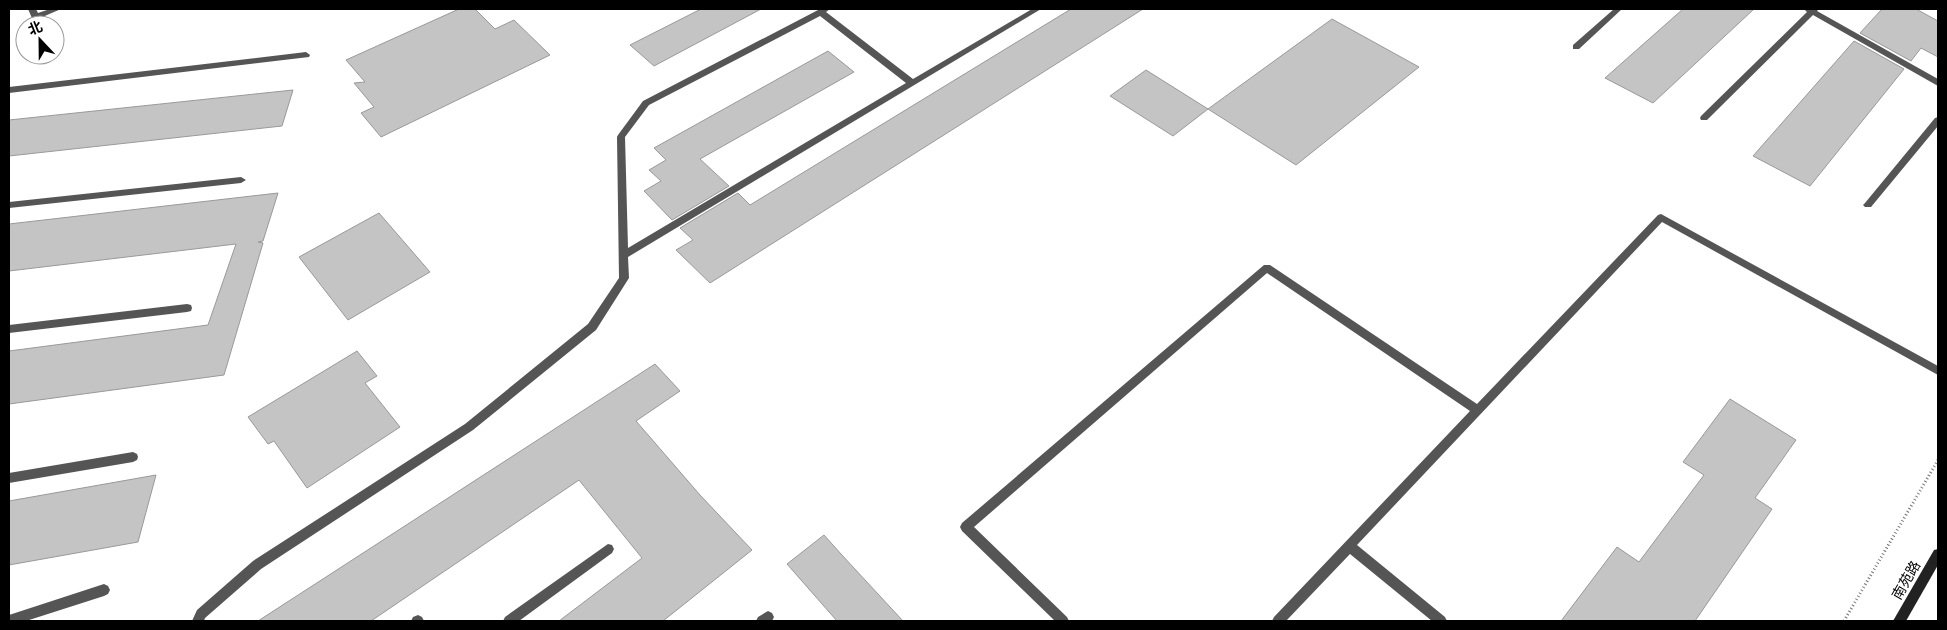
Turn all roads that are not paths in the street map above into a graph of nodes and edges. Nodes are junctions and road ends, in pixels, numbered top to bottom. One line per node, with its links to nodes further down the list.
1 (1037, 9): 7 (lane)
2 (1618, 9): 5 (lane)
3 (1811, 9): 8 (lane); 10 (lane)
4 (823, 10): 7 (lane); 15 (lane)
5 (1576, 48)
6 (306, 55): 9 (lane)
7 (912, 83): 15 (lane)
8 (1938, 83)
9 (9, 90)
10 (1704, 118)
11 (1938, 120): 13 (lane)
12 (242, 180): 14 (lane)
13 (1868, 205)
14 (9, 206)
15 (624, 255): 27 (lane)
16 (187, 308): 17 (lane)
17 (9, 329)
18 (1938, 371): 19 (lane)
19 (1478, 411): 22 (lane); 29 (lane)
20 (133, 457): 21 (lane)
21 (9, 478)
22 (1349, 546): 30 (lane); 31 (lane)
23 (608, 549): 28 (lane)
24 (1938, 554): 32 (street, 南苑路)
25 (104, 590): 26 (lane)
26 (9, 621)
27 (198, 621)
28 (509, 621)
29 (1063, 621)
30 (1278, 621)
31 (1441, 621)
32 (1899, 621)

